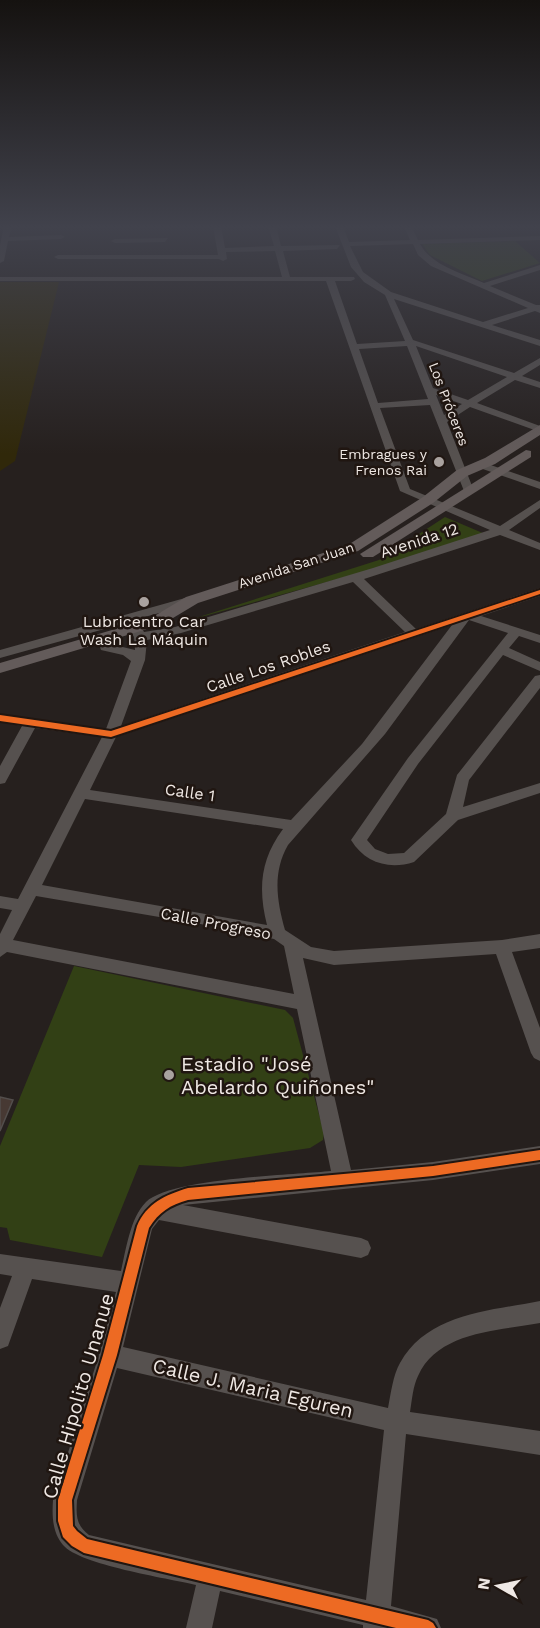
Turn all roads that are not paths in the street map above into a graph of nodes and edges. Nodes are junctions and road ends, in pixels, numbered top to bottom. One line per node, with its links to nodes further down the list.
1 (338, 302): 9 (street)
2 (392, 302): 7 (street, Los Próceres)
3 (412, 302): 6 (street)
4 (524, 302): 5 (street)
5 (538, 308): 6 (street)
6 (482, 325): 8 (street)
7 (412, 343): 9 (street); 11 (street); 13 (street, Los Próceres)
8 (540, 343)
9 (353, 346): 16 (street)
10 (540, 361): 11 (street)
11 (515, 376): 12 (street); 15 (street)
12 (540, 385)
13 (428, 389): 14 (street, Los Próceres); 15 (street)
14 (432, 402): 16 (street); 17 (street, Los Próceres)
15 (470, 405): 17 (street); 18 (street)
16 (373, 406): 25 (street)
17 (441, 421): 22 (street, Los Próceres)
18 (540, 429): 20 (main road, Avenida San Juan)
19 (540, 444): 21 (main road, Avenida San Juan)
20 (481, 465): 21 (street); 22 (main road, Avenida San Juan)
21 (499, 471): 23 (street); 24 (main road, Avenida San Juan)
22 (462, 473): 24 (street, Los Próceres); 25 (main road, Avenida San Juan)
23 (540, 486)
24 (469, 491): 27 (main road, Avenida San Juan)
25 (427, 501): 27 (street); 33 (main road, Avenida San Juan)
26 (540, 503): 28 (street, Avenida 12)
27 (443, 508): 28 (street); 33 (main road, Avenida San Juan)
28 (500, 531): 29 (street); 30 (street, Avenida 12)
29 (540, 547)
30 (355, 577): 33 (street, Avenida 12); 35 (street)
31 (540, 592): 32 (street, Calle Los Robles)
32 (466, 615): 34 (street); 35 (street, Calle Los Robles); 52 (street)
33 (135, 628): 37 (main road); 39 (street, Avenida 12); 40 (street); 42 (main road)
34 (516, 631): 36 (street); 38 (street)
35 (413, 633): 47 (street, Calle Los Robles)
36 (540, 639)
37 (106, 647): 40 (street); 43 (main road)
38 (502, 650): 41 (street); 51 (street)
39 (0, 654)
40 (140, 660): 47 (street)
41 (540, 667)
42 (0, 668)
43 (0, 679)
44 (540, 679): 51 (street)
45 (0, 718): 46 (street, Calle Los Robles)
46 (31, 722): 47 (street, Calle Los Robles); 48 (street)
47 (111, 734): 50 (street)
48 (0, 778)
49 (540, 788): 51 (street)
50 (79, 792): 52 (street, Calle 1); 53 (street)
51 (453, 816)
52 (296, 826): 56 (street)
53 (32, 889): 55 (street); 56 (street, Calle Progreso)
54 (0, 902): 55 (street)
55 (24, 906): 58 (street)
56 (285, 940): 59 (street, Calle Progreso); 60 (street)
57 (540, 941): 59 (street, Calle Progreso)
58 (1, 947): 60 (street)
59 (502, 947): 61 (street)
60 (304, 1003): 63 (street)
61 (538, 1043)
62 (540, 1155): 63 (street)
63 (344, 1180): 64 (street)
64 (153, 1209): 65 (street); 68 (street, Calle Hipolito Unanue)
65 (361, 1248)
66 (0, 1264): 67 (street)
67 (26, 1269): 68 (street); 70 (street)
68 (129, 1283): 71 (street, Calle Hipolito Unanue)
69 (540, 1312): 72 (street)
70 (0, 1338)
71 (110, 1355): 72 (street, Calle J. Maria Eguren); 74 (street, Calle Hipolito Unanue)
72 (396, 1421): 73 (street, Calle J. Maria Eguren); 75 (street)
73 (540, 1443)
74 (211, 1576): 75 (street); 76 (street)
75 (377, 1622): 77 (street)
76 (199, 1628)
77 (428, 1628)

